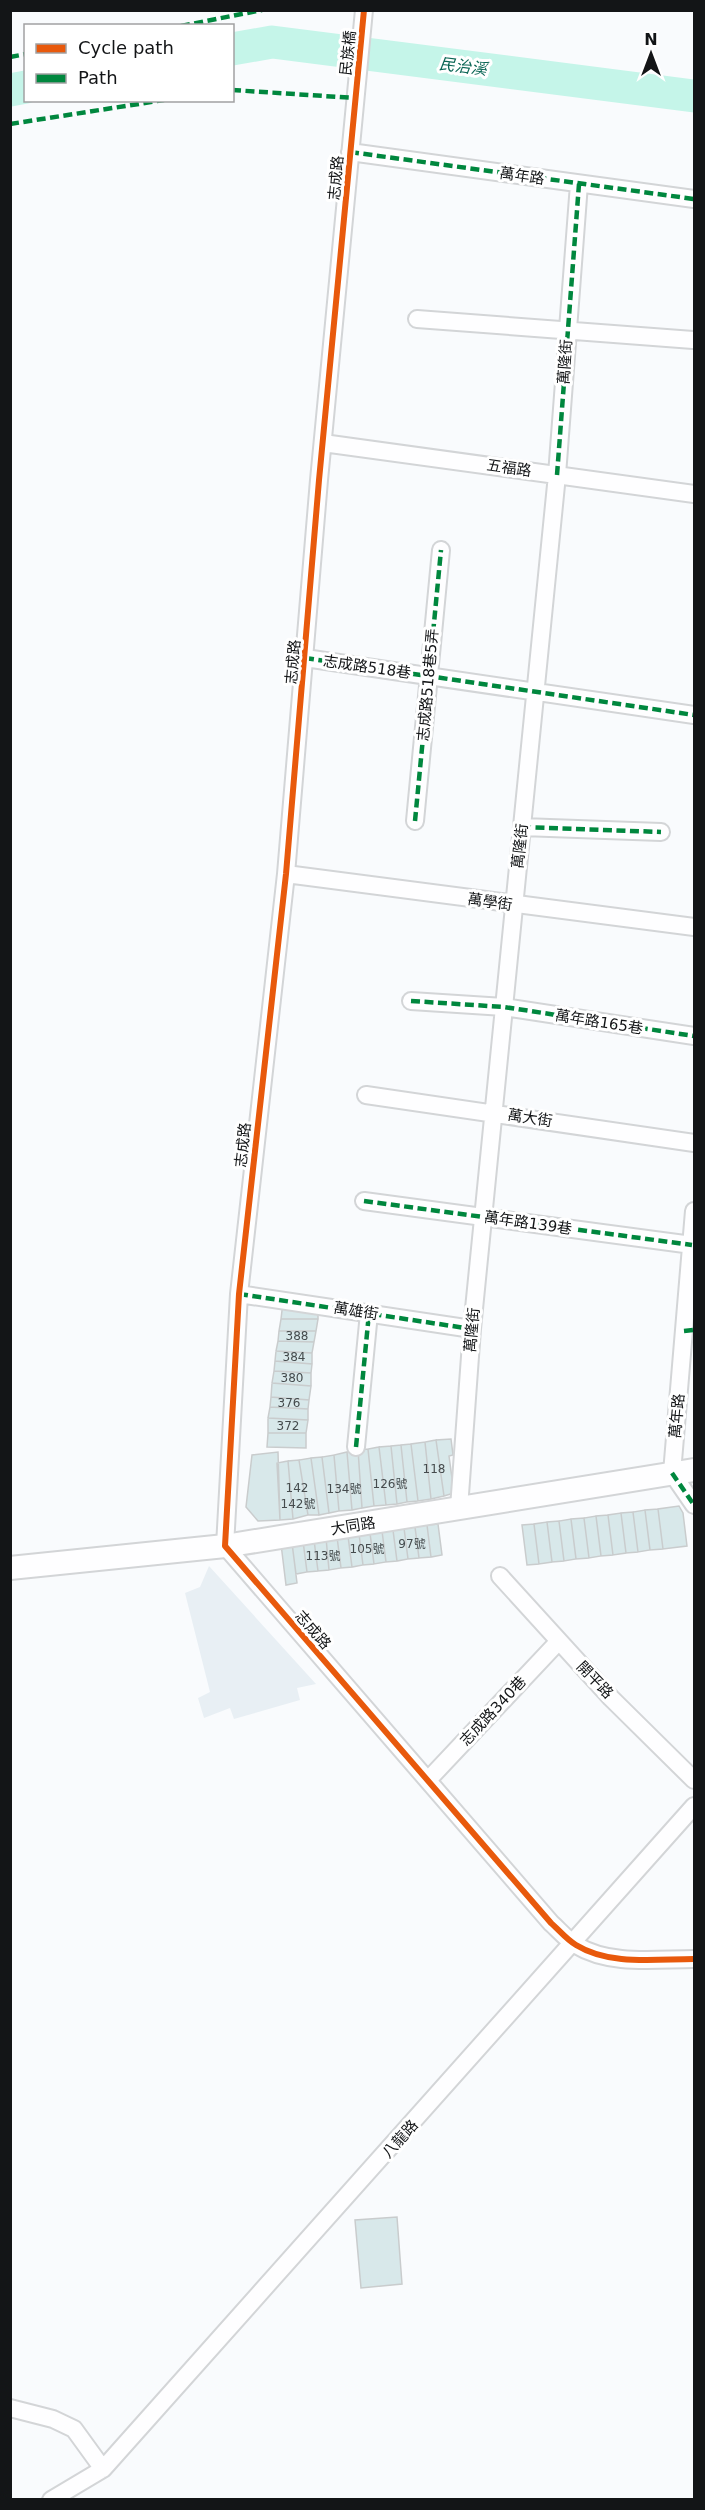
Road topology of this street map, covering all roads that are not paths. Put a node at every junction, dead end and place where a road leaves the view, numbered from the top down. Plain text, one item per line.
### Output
1 (364, 10) edge
2 (355, 98) joint
3 (350, 152) junction
4 (579, 184) junction
5 (694, 200) edge
6 (417, 319) dead end
7 (568, 328) junction
8 (693, 340) dead end
9 (323, 443) junction
10 (557, 475) junction
11 (694, 494) edge
12 (441, 550) dead end
13 (305, 658) junction
14 (429, 676) junction
15 (536, 692) junction
16 (694, 714) edge
17 (415, 821) dead end
18 (522, 827) junction
19 (661, 832) dead end
20 (286, 874) junction
21 (514, 905) junction
22 (694, 927) edge
23 (411, 1000) dead end
24 (504, 1007) junction
25 (694, 1036) edge
26 (366, 1095) dead end
27 (494, 1112) junction
28 (694, 1143) edge
29 (364, 1201) dead end
30 (694, 1211) edge
31 (483, 1217) junction
32 (692, 1245) junction
33 (239, 1294) junction
34 (369, 1314) junction
35 (472, 1329) junction
36 (689, 1330) edge
37 (356, 1447) dead end
38 (694, 1470) edge
39 (672, 1473) junction
40 (694, 1505) edge
41 (459, 1508) junction
42 (225, 1546) junction
43 (10, 1568) edge
44 (500, 1576) dead end
45 (558, 1642) junction
46 (428, 1780) junction
47 (694, 1780) edge
48 (694, 1806) edge
49 (574, 1944) junction
50 (694, 1959) edge
51 (10, 2408) edge
52 (104, 2469) junction
53 (51, 2499) edge

1 - 2 street, 民族橋
2 - 3 street, 志成路
3 - 4 street, 萬年路
3 - 9 street, 志成路
4 - 5 street, 萬年路
4 - 7 street, 萬隆街
6 - 7 street
7 - 8 street
7 - 10 street, 萬隆街
9 - 10 street, 五福路
9 - 13 street, 志成路
10 - 11 street, 五福路
10 - 15 street, 萬隆街
12 - 14 street, 志成路518巷5弄
13 - 14 street, 志成路518巷
13 - 20 street, 志成路
14 - 15 street, 志成路518巷
14 - 17 street, 志成路518巷5弄
15 - 16 street, 志成路518巷
15 - 18 street, 萬隆街
18 - 19 street
18 - 21 street, 萬隆街
20 - 21 street, 萬學街
20 - 33 street, 志成路
21 - 22 street, 萬學街
21 - 24 street, 萬隆街
23 - 24 street, 萬年路165巷
24 - 25 street, 萬年路165巷
24 - 27 street, 萬隆街
26 - 27 street, 萬大街
27 - 28 street, 萬大街
27 - 31 street, 萬隆街
29 - 31 street, 萬年路139巷
30 - 32 street, 萬年路
31 - 32 street, 萬年路139巷
31 - 35 street, 萬隆街
32 - 36 street, 萬年路
33 - 34 street, 萬雄街
33 - 42 street, 志成路
34 - 35 street, 萬雄街
34 - 37 street
35 - 41 street, 萬隆街
36 - 39 street, 萬年路
38 - 39 main road, 大同路
39 - 40 street
39 - 41 main road, 大同路
41 - 42 main road, 大同路
42 - 43 main road, 大同路
42 - 46 street, 志成路
44 - 45 street, 開平路
45 - 46 street, 志成路340巷
45 - 47 street, 開平路
46 - 49 street, 志成路
48 - 49 street, 八龍路
49 - 50 street, 志成路
49 - 52 street, 八龍路
51 - 52 street
52 - 53 street, 八龍路

